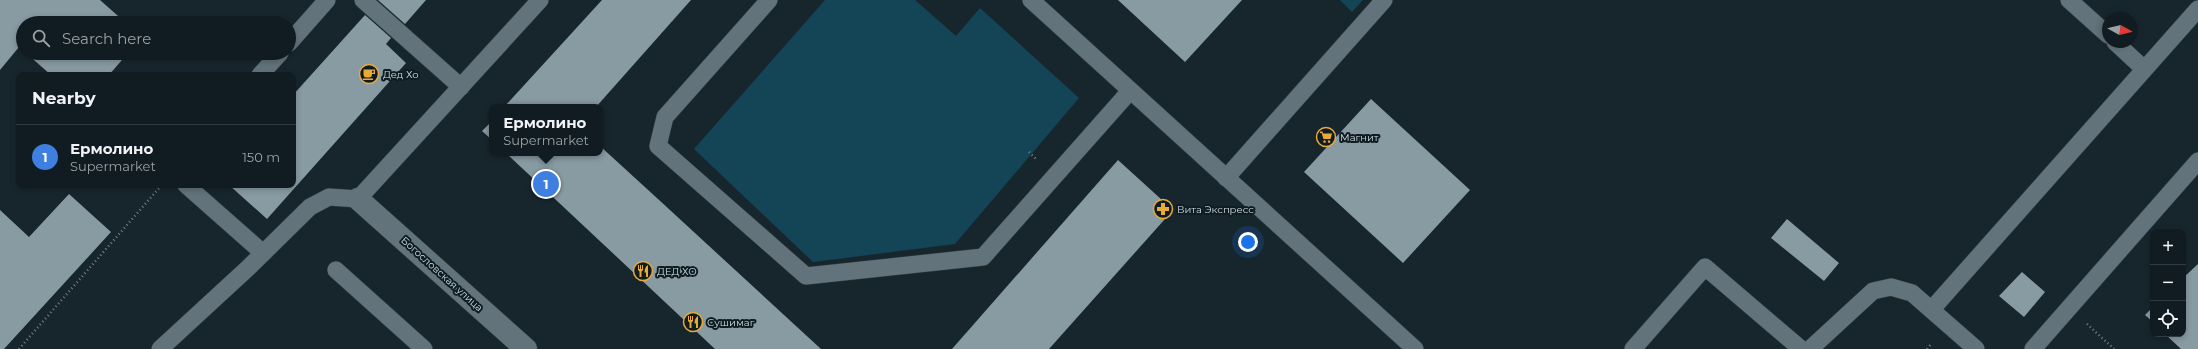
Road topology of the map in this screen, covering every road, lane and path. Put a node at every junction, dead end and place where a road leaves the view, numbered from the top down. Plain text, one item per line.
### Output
1 (327, 0) edge
2 (363, 0) edge
3 (540, 0) edge
4 (769, 0) edge
5 (1031, 0) edge
6 (1384, 0) edge
7 (2069, 0) edge
8 (2198, 8) edge
9 (2102, 30) edge
10 (296, 34) edge
11 (2121, 48) edge
12 (274, 60) edge
13 (2144, 69) junction
14 (263, 72) edge
15 (461, 87) junction
16 (1130, 91) junction
17 (2198, 161) edge
18 (1226, 178) junction
19 (159, 188) edge
20 (189, 188) edge
21 (358, 199) junction
22 (263, 253) junction
23 (336, 270) dead end
24 (2069, 308) junction
25 (1932, 310) junction
26 (19, 349) edge
27 (160, 349) edge
28 (424, 349) edge
29 (526, 349) edge
30 (1415, 349) edge
31 (1633, 349) edge
32 (1802, 349) edge
33 (1810, 349) edge
34 (1976, 349) edge
35 (2033, 349) edge
36 (2114, 349) edge

1 - 10 lane
2 - 15 lane
3 - 15 lane
4 - 16 lane
5 - 16 lane
6 - 18 lane
7 - 9 lane
8 - 13 lane
11 - 13 lane
12 - 14 lane
13 - 25 lane
15 - 21 lane
16 - 18 lane
17 - 24 lane
18 - 30 lane
19 - 26 path
20 - 22 lane
21 - 22 lane
21 - 29 street, Богословская улица
22 - 27 lane
23 - 28 lane
24 - 35 lane
24 - 36 path
25 - 33 lane
25 - 34 lane
31 - 32 lane

